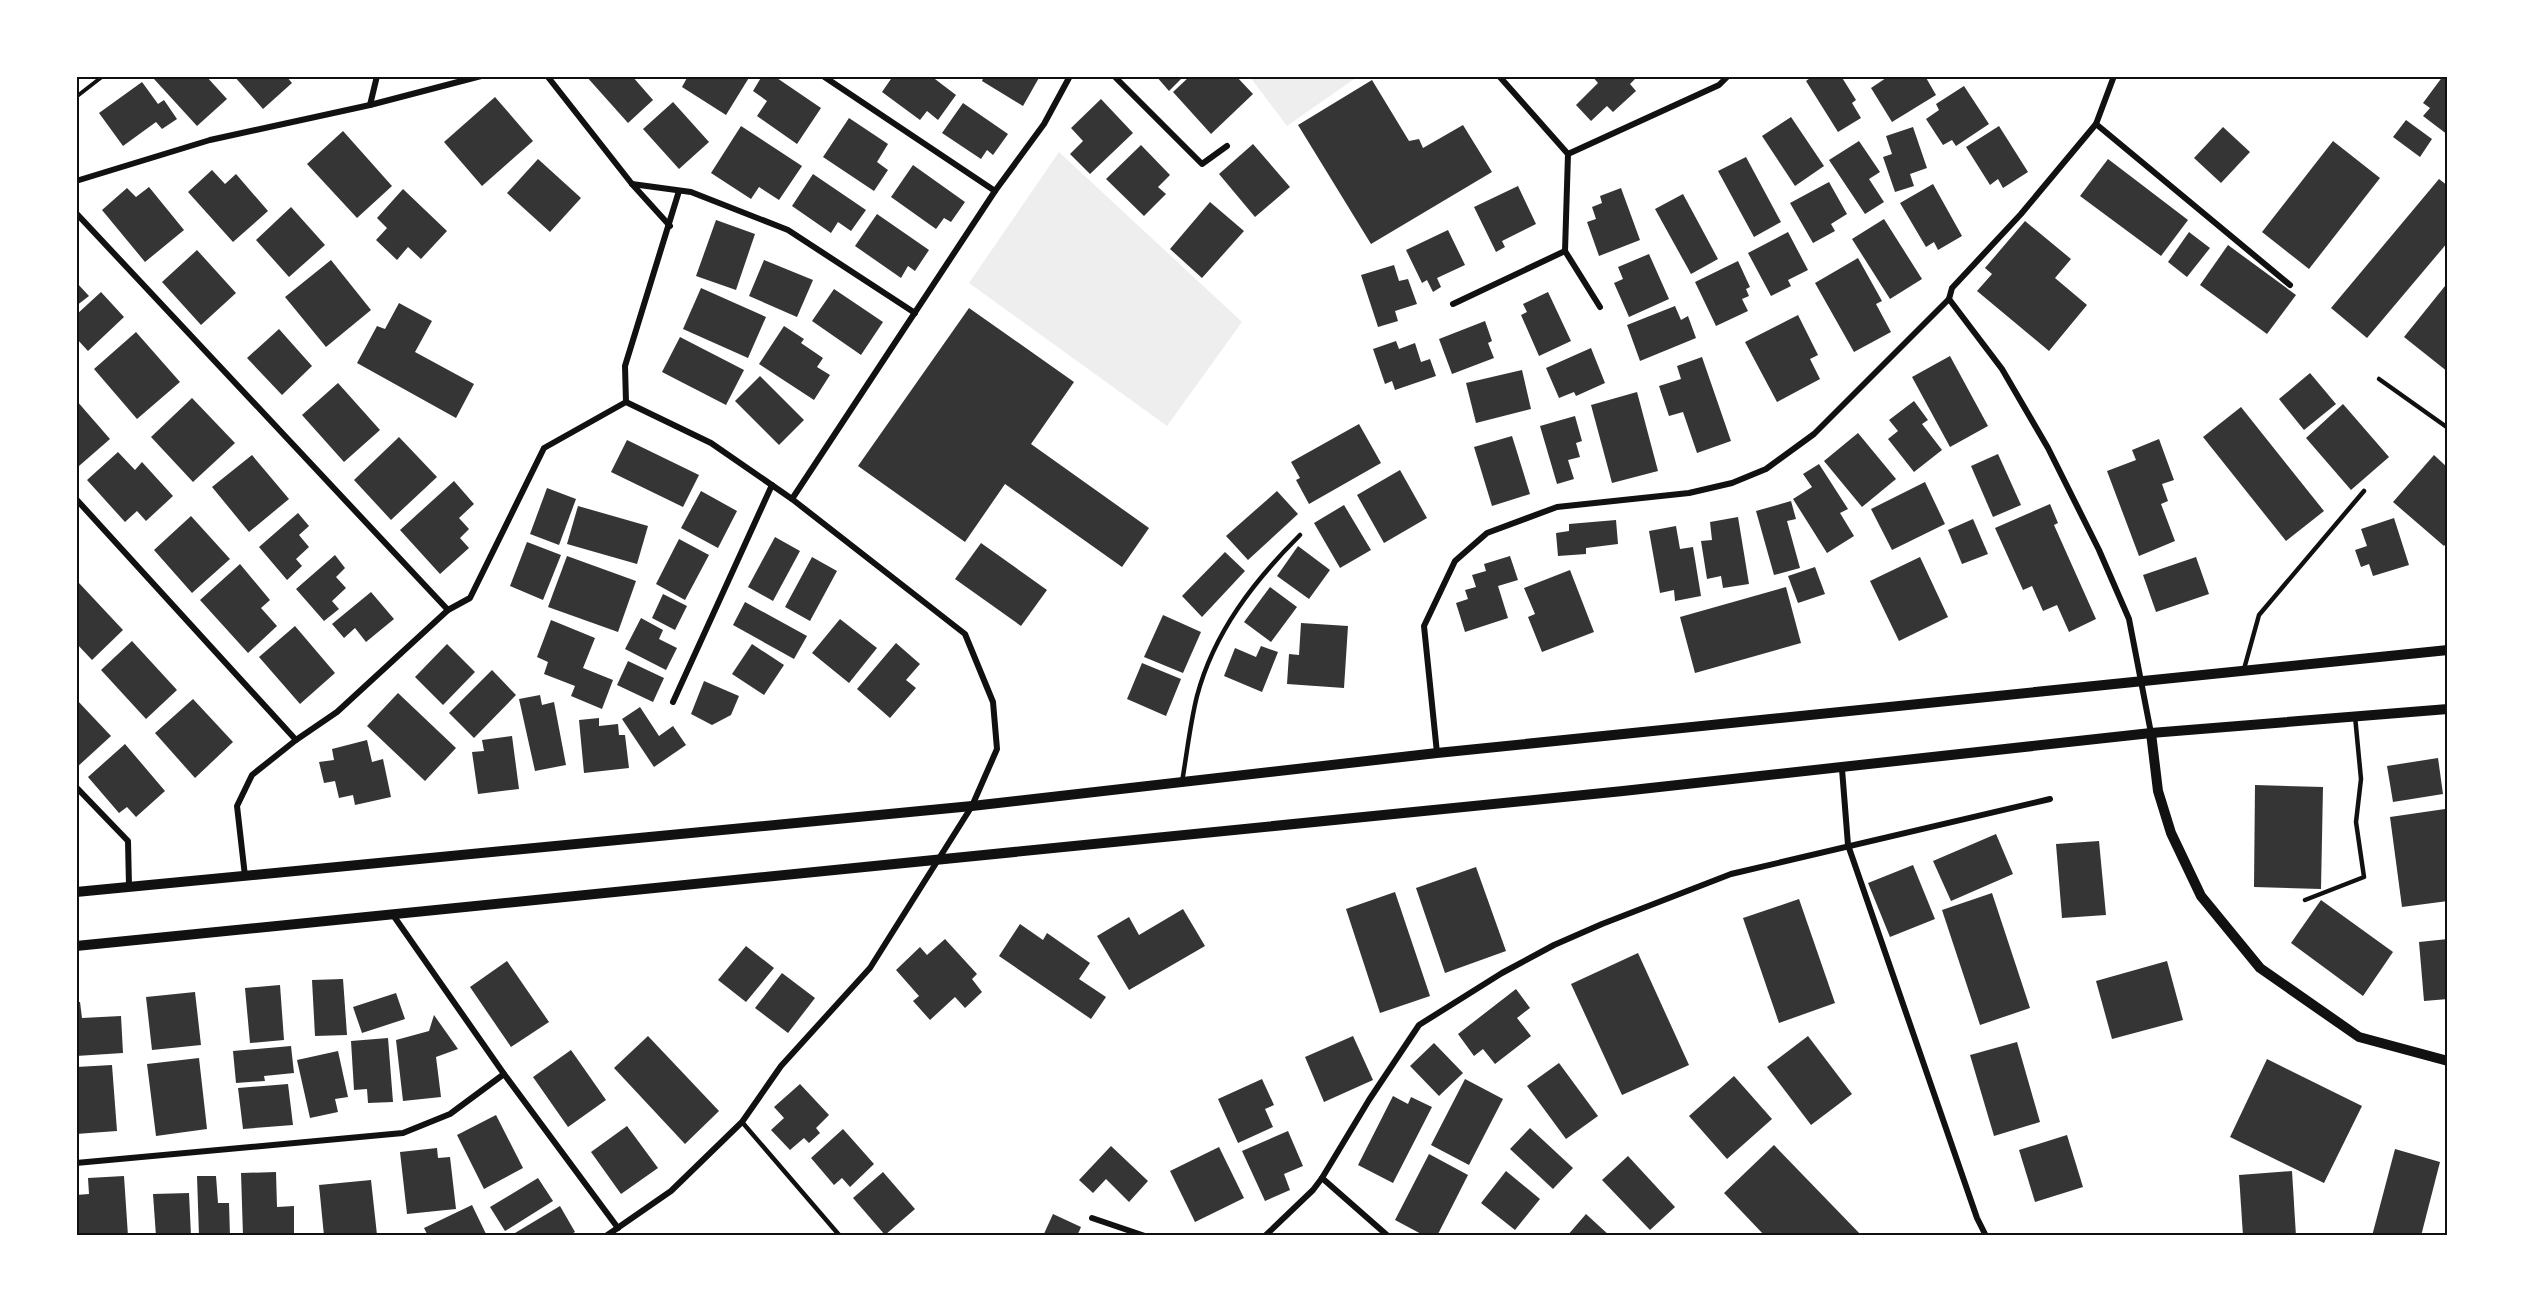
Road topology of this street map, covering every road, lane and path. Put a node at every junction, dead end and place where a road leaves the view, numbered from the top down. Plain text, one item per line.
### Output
1 (103, 76) edge
2 (377, 76) edge
3 (481, 76) edge
4 (542, 76) edge
5 (823, 76) edge
6 (1070, 76) edge
7 (1114, 76) edge
8 (1499, 76) edge
9 (1728, 76) edge
10 (2114, 76) edge
11 (549, 77) edge
12 (76, 97) edge
13 (370, 105) junction
14 (2096, 124) junction
15 (1227, 146) dead end
16 (1568, 154) junction
17 (76, 181) edge
18 (632, 184) junction
19 (679, 191) junction
20 (995, 191) junction
21 (76, 213) edge
22 (670, 226) junction
23 (1565, 251) junction
24 (2290, 285) dead end
25 (1949, 299) junction
26 (1453, 304) dead end
27 (1600, 307) dead end
28 (915, 313) junction
29 (2379, 379) dead end
30 (626, 402) junction
31 (2448, 428) edge
32 (772, 485) junction
33 (2364, 491) dead end
34 (76, 499) edge
35 (792, 499) junction
36 (1300, 535) dead end
37 (448, 610) junction
38 (2448, 650) edge
39 (2244, 671) junction
40 (2139, 681) junction
41 (673, 702) dead end
42 (2448, 709) edge
43 (2355, 716) junction
44 (2151, 733) junction
45 (296, 740) junction
46 (1437, 753) junction
47 (1842, 769) junction
48 (1182, 782) junction
49 (76, 787) edge
50 (2050, 799) dead end
51 (972, 806) junction
52 (1848, 845) junction
53 (939, 860) junction
54 (245, 876) junction
55 (129, 886) junction
56 (76, 892) edge
57 (2305, 900) dead end
58 (393, 915) junction
59 (76, 946) edge
60 (2448, 1061) edge
61 (504, 1074) junction
62 (742, 1122) junction
63 (76, 1163) edge
64 (1322, 1178) junction
65 (1092, 1218) dead end
66 (618, 1228) junction
67 (1129, 1232) edge
68 (606, 1236) edge
69 (840, 1236) edge
70 (1145, 1236) edge
71 (1265, 1236) edge
72 (1388, 1236) edge
73 (1986, 1236) edge

1 - 12 path
2 - 13 street
3 - 13 street
4 - 11 street
5 - 20 street
6 - 20 street
7 - 15 street
8 - 16 street
9 - 16 street
10 - 14 street
11 - 18 street
13 - 17 street
14 - 24 street
14 - 25 street
16 - 23 street
18 - 19 street
18 - 22 street
19 - 22 street
19 - 28 street
20 - 28 street
21 - 37 street
22 - 30 street
23 - 26 street
23 - 27 street
25 - 40 street
25 - 46 street
28 - 35 street
29 - 31 lane
30 - 32 street
30 - 37 street
32 - 35 street
32 - 41 street
33 - 39 lane
34 - 45 street
35 - 51 street
36 - 48 lane
37 - 45 street
38 - 39 street
39 - 40 street
40 - 44 street
40 - 46 street
42 - 43 street
43 - 44 street
43 - 57 lane
44 - 47 street
44 - 60 street
45 - 54 street
46 - 48 street
47 - 52 street
47 - 53 street
48 - 51 street
49 - 55 street
50 - 52 street
51 - 53 street
51 - 54 street
52 - 64 street
52 - 73 street
53 - 58 street
53 - 62 street
54 - 55 street
55 - 56 street
58 - 59 street
58 - 61 street
61 - 63 street
61 - 66 street
62 - 66 street
62 - 69 lane
64 - 71 street
64 - 72 street
65 - 67 street
66 - 68 street
67 - 70 street

